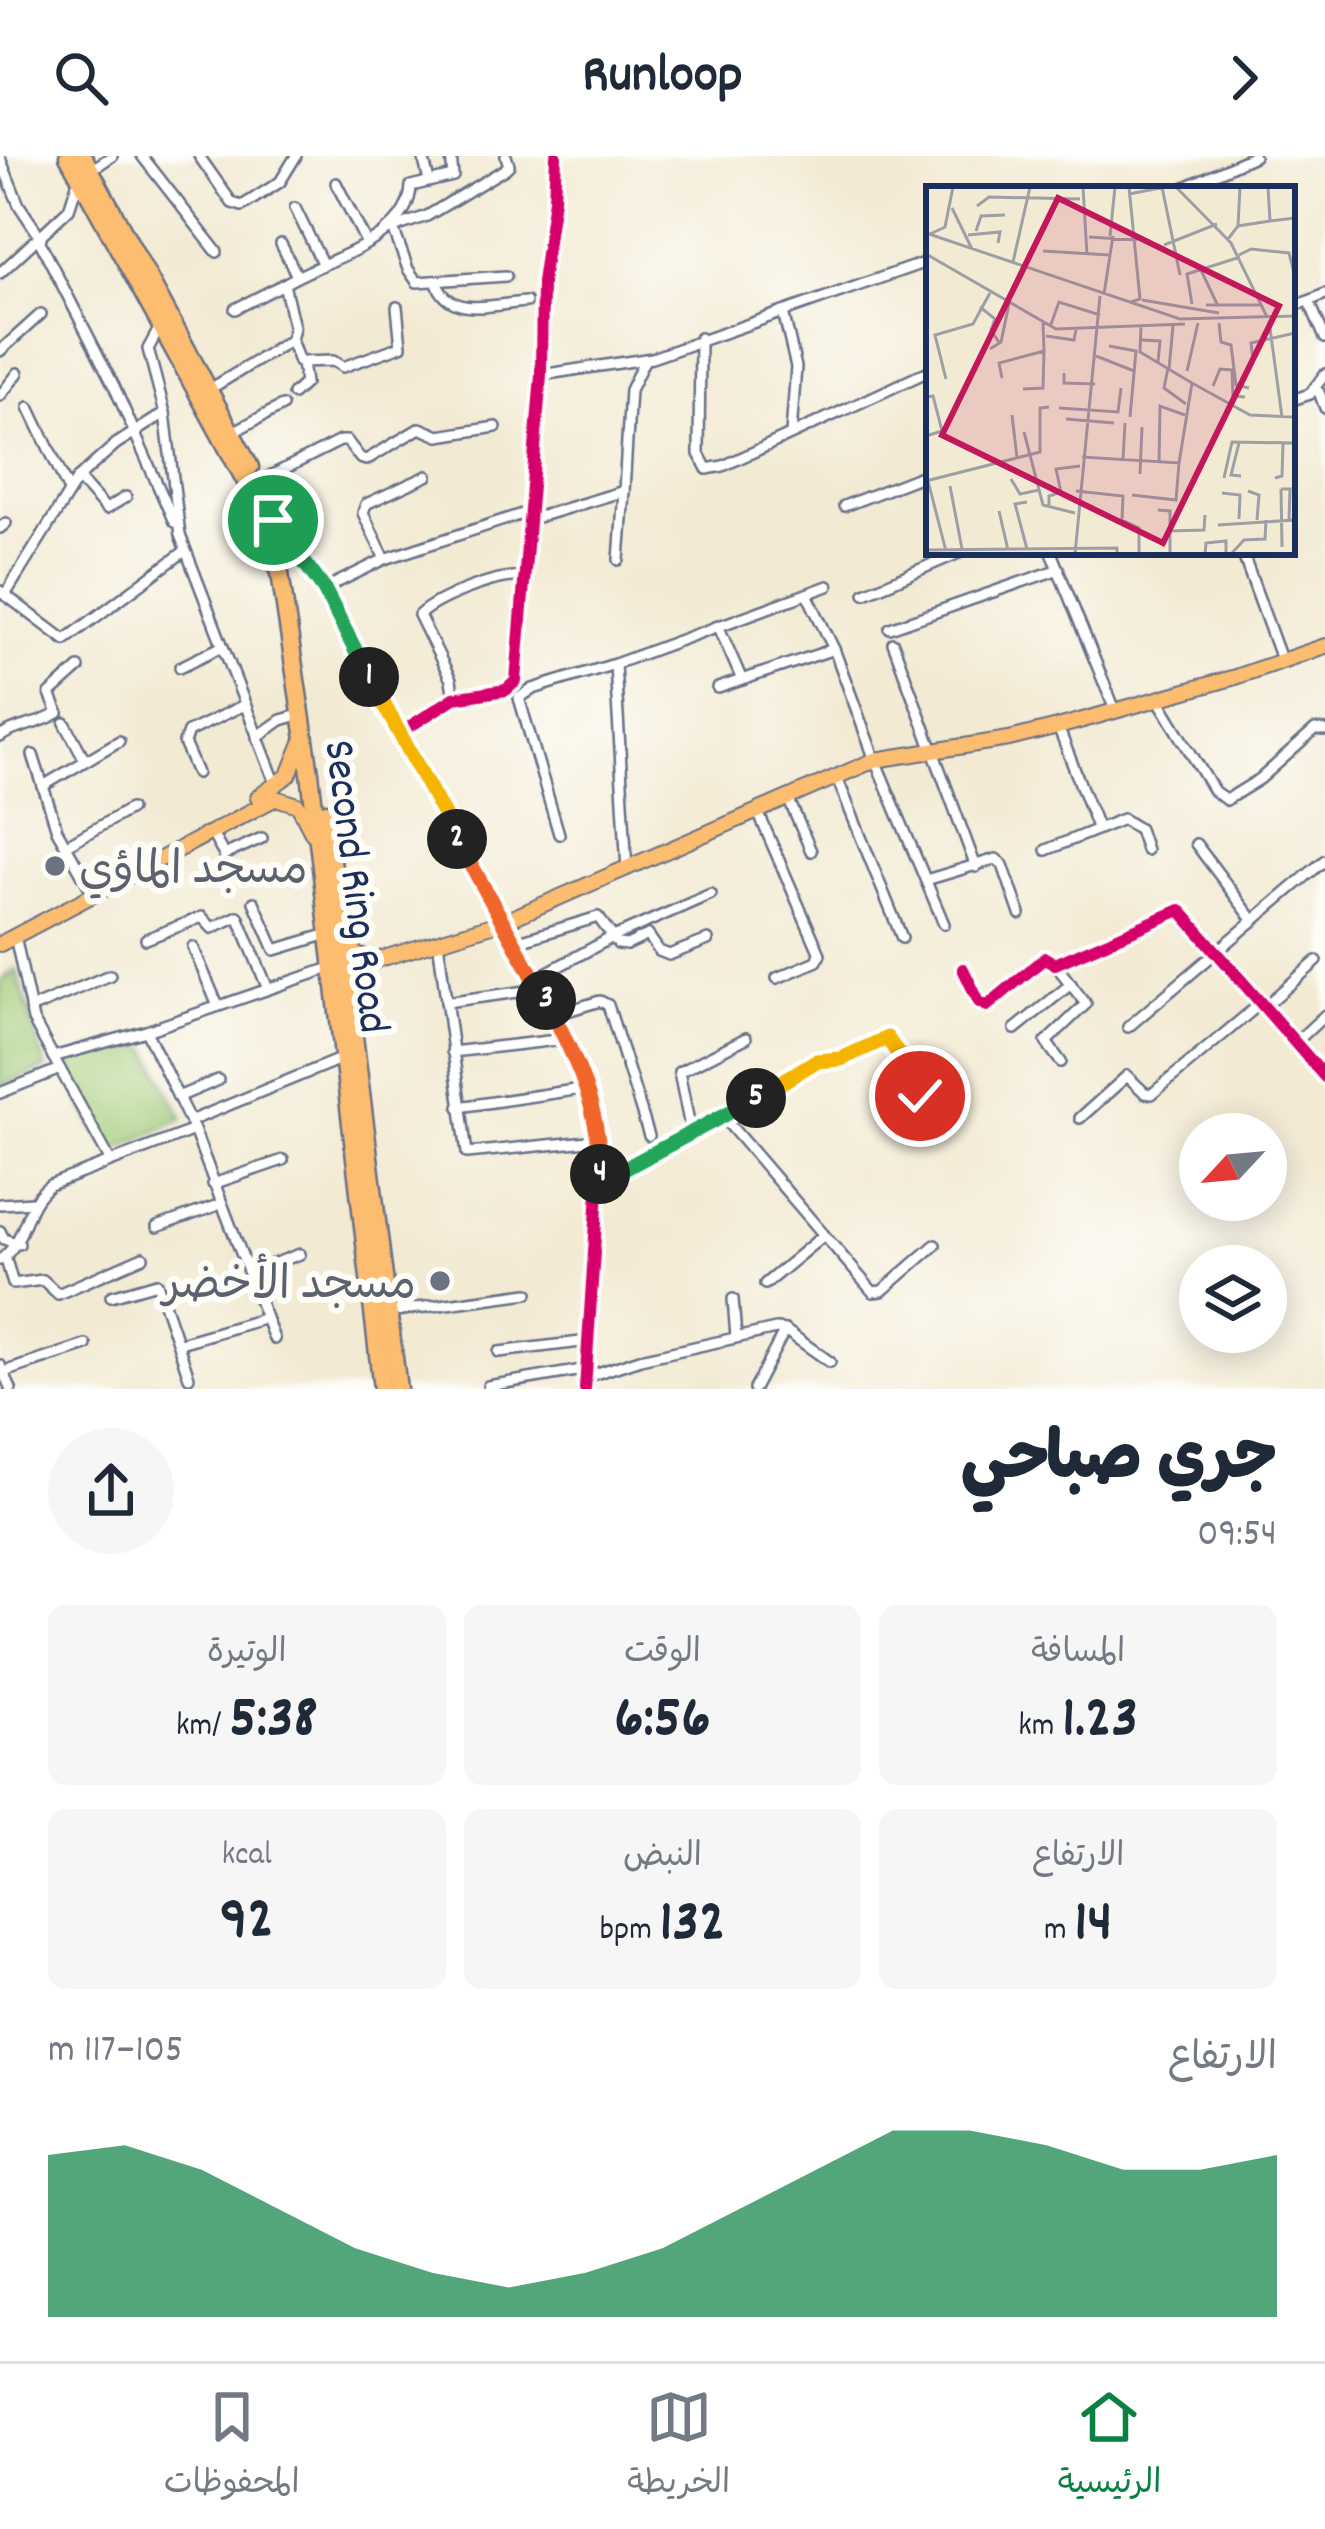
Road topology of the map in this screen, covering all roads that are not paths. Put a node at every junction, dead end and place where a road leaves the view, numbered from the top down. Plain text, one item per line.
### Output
1 (112, 156) edge
2 (142, 156) edge
3 (199, 156) edge
4 (296, 156) edge
5 (423, 156) edge
6 (451, 156) edge
7 (506, 156) edge
8 (556, 156) edge
9 (1254, 156) edge
10 (0, 158) edge
11 (77, 163) edge
12 (429, 181) junction
13 (336, 183) dead end
14 (1203, 185) edge
15 (295, 208) dead end
16 (68, 209) junction
17 (99, 212) junction
18 (393, 228) junction
19 (40, 239) junction
20 (366, 242) junction
21 (281, 244) dead end
22 (217, 253) dead end
23 (322, 263) junction
24 (926, 263) edge
25 (0, 273) edge
26 (297, 276) junction
27 (506, 276) dead end
28 (436, 281) junction
29 (284, 284) junction
30 (1325, 294) edge
31 (1310, 301) junction
32 (526, 302) dead end
33 (1295, 305) edge
34 (397, 307) dead end
35 (235, 309) dead end
36 (784, 312) junction
37 (41, 314) dead end
38 (160, 328) junction
39 (700, 338) junction
40 (1325, 338) edge
41 (291, 340) junction
42 (0, 351) edge
43 (645, 359) junction
44 (302, 363) junction
45 (926, 372) edge
46 (18, 374) dead end
47 (1325, 374) edge
48 (541, 375) junction
49 (210, 389) junction
50 (1318, 392) edge
51 (293, 394) dead end
52 (0, 396) edge
53 (282, 406) dead end
54 (29, 407) dead end
55 (1325, 408) edge
56 (165, 413) junction
57 (496, 427) dead end
58 (134, 431) junction
59 (232, 432) junction
60 (791, 434) junction
61 (926, 474) edge
62 (428, 476) dead end
63 (78, 478) junction
64 (258, 482) junction
65 (69, 491) junction
66 (624, 491) junction
67 (126, 497) dead end
68 (844, 506) dead end
69 (528, 516) junction
70 (273, 520) junction
71 (180, 536) junction
72 (185, 551) junction
73 (954, 555) edge
74 (1052, 555) edge
75 (1243, 555) edge
76 (385, 560) junction
77 (619, 560) dead end
78 (1058, 569) junction
79 (522, 577) junction
80 (828, 586) dead end
81 (324, 589) junction
82 (3, 593) edge
83 (865, 593) dead end
84 (807, 594) junction
85 (718, 625) junction
86 (890, 628) dead end
87 (893, 643) dead end
88 (1325, 646) edge
89 (221, 647) junction
90 (835, 649) junction
91 (1282, 662) junction
92 (615, 664) junction
93 (80, 668) dead end
94 (180, 668) dead end
95 (742, 680) junction
96 (718, 688) dead end
97 (454, 698) junction
98 (1158, 699) junction
99 (244, 705) junction
100 (1115, 710) junction
101 (64, 723) dead end
102 (303, 723) junction
103 (1058, 727) junction
104 (1325, 730) edge
105 (398, 734) junction
106 (0, 737) edge
107 (257, 737) junction
108 (119, 741) dead end
109 (932, 752) junction
110 (33, 755) dead end
111 (85, 760) junction
112 (875, 760) junction
113 (197, 772) dead end
114 (836, 778) junction
115 (44, 786) junction
116 (277, 787) junction
117 (788, 798) junction
118 (130, 808) dead end
119 (758, 812) junction
120 (1097, 827) junction
121 (211, 832) junction
122 (559, 834) dead end
123 (262, 838) dead end
124 (1196, 844) dead end
125 (67, 845) junction
126 (1046, 850) dead end
127 (1146, 850) dead end
128 (811, 851) dead end
129 (320, 856) junction
130 (1325, 860) edge
131 (976, 867) junction
132 (627, 870) junction
133 (926, 880) junction
134 (90, 888) junction
135 (711, 894) dead end
136 (337, 895) junction
137 (254, 902) dead end
138 (1020, 914) dead end
139 (39, 919) junction
140 (506, 921) junction
141 (1254, 921) junction
142 (944, 924) dead end
143 (328, 934) junction
144 (610, 938) junction
145 (902, 938) dead end
146 (5, 939) edge
147 (146, 939) dead end
148 (708, 940) dead end
149 (438, 941) junction
150 (515, 942) junction
151 (193, 947) dead end
152 (1218, 953) junction
153 (376, 960) junction
154 (1317, 961) dead end
155 (1054, 964) junction
156 (333, 967) junction
157 (963, 969) dead end
158 (110, 975) dead end
159 (777, 978) dead end
160 (349, 984) junction
161 (538, 984) junction
162 (1071, 984) junction
163 (268, 989) junction
164 (446, 1002) junction
165 (1262, 1005) junction
166 (218, 1006) junction
167 (29, 1010) junction
168 (554, 1015) junction
169 (1325, 1016) edge
170 (1128, 1027) dead end
171 (1015, 1029) dead end
172 (146, 1031) junction
173 (746, 1038) dead end
174 (566, 1040) junction
175 (1295, 1043) junction
176 (452, 1052) junction
177 (53, 1057) junction
178 (346, 1057) junction
179 (1061, 1062) dead end
180 (60, 1070) junction
181 (1325, 1077) edge
182 (218, 1080) dead end
183 (588, 1088) junction
184 (0, 1093) edge
185 (178, 1097) junction
186 (459, 1107) junction
187 (722, 1116) junction
188 (1080, 1118) dead end
189 (936, 1125) dead end
190 (192, 1126) junction
191 (691, 1132) junction
192 (649, 1136) dead end
193 (598, 1140) junction
194 (110, 1160) junction
195 (283, 1160) dead end
196 (600, 1182) junction
197 (213, 1184) junction
198 (33, 1202) junction
199 (0, 1204) edge
200 (221, 1204) junction
201 (370, 1226) junction
202 (157, 1227) dead end
203 (0, 1231) edge
204 (824, 1235) junction
205 (19, 1244) junction
206 (935, 1245) dead end
207 (300, 1254) dead end
208 (3, 1258) edge
209 (143, 1258) dead end
210 (374, 1262) junction
211 (249, 1273) junction
212 (765, 1284) dead end
213 (528, 1293) dead end
214 (111, 1297) dead end
215 (733, 1299) dead end
216 (388, 1312) junction
217 (266, 1318) junction
218 (785, 1330) junction
219 (736, 1336) junction
220 (274, 1339) dead end
221 (589, 1340) junction
222 (180, 1343) junction
223 (86, 1346) dead end
224 (499, 1352) dead end
225 (830, 1362) dead end
226 (189, 1377) dead end
227 (587, 1378) edge
228 (4, 1379) edge
229 (534, 1383) edge
230 (488, 1386) dead end
231 (382, 1389) edge
232 (398, 1389) edge
233 (754, 1389) edge

1 - 11 street
2 - 22 street
3 - 4 street
5 - 12 street
6 - 12 street
7 - 18 street
8 - 48 street
9 - 14 street
10 - 19 street
11 - 16 street
11 - 17 highway, Second Ring Road
11 - 49 highway, Second Ring Road
12 - 18 street
13 - 20 street
15 - 23 street
16 - 17 street
16 - 19 street
17 - 38 highway, Second Ring Road
18 - 20 street
18 - 28 street
19 - 25 street
19 - 58 street
20 - 23 street
21 - 26 street
23 - 26 street
24 - 36 street
26 - 29 street
27 - 28 street
28 - 32 street
29 - 35 street
29 - 41 street
30 - 31 street
31 - 33 street
31 - 40 street
34 - 44 street
36 - 39 street
36 - 60 street
37 - 42 street
38 - 56 street
38 - 102 highway, Second Ring Road
39 - 43 street
39 - 60 street
41 - 44 street
41 - 49 street
43 - 48 street
43 - 66 street
44 - 51 street
45 - 60 street
46 - 52 street
47 - 50 street
48 - 69 street
49 - 59 highway, Second Ring Road
50 - 55 street
53 - 59 street
54 - 65 street
56 - 58 street
56 - 71 street
57 - 64 street
58 - 63 street
58 - 71 street
59 - 64 highway, Second Ring Road
61 - 68 street
62 - 76 street
63 - 65 street
63 - 67 street
64 - 70 highway, Second Ring Road
65 - 82 street
66 - 69 street
66 - 77 street
69 - 76 street
69 - 79 street
70 - 81 street
70 - 136 highway, Second Ring Road
71 - 72 street
72 - 82 street
72 - 89 street
73 - 83 street
74 - 78 street
75 - 91 street
76 - 81 street
78 - 86 street
78 - 100 street
79 - 97 street
79 - 97 street
80 - 84 street
81 - 105 street
84 - 85 street
84 - 90 street
85 - 92 street
85 - 95 street
87 - 109 street
88 - 91 main road
89 - 94 street
89 - 99 street
90 - 95 street
90 - 112 street
91 - 98 main road
92 - 122 street
92 - 132 street
93 - 106 street
95 - 96 street
97 - 105 street
98 - 100 main road
98 - 104 street
99 - 107 street
99 - 113 street
100 - 103 main road
101 - 111 street
102 - 107 street
102 - 116 main road
102 - 129 highway, Second Ring Road
103 - 109 main road
103 - 120 street
105 - 140 street
107 - 116 street
108 - 111 street
109 - 112 main road
109 - 131 street
110 - 115 street
111 - 115 street
112 - 114 main road
112 - 133 street
114 - 117 main road
114 - 145 street
115 - 125 street
116 - 134 main road
117 - 119 main road
117 - 128 street
118 - 125 street
119 - 132 main road
119 - 159 street
120 - 126 street
120 - 127 street
121 - 123 street
121 - 129 main road
121 - 139 main road
124 - 141 street
125 - 134 street
129 - 143 highway, Second Ring Road
130 - 141 street
131 - 133 street
131 - 138 street
132 - 140 main road
133 - 142 street
134 - 139 main road
135 - 144 street
136 - 153 main road
136 - 160 highway, Second Ring Road
137 - 143 street
139 - 146 main road
140 - 149 main road
140 - 150 street
141 - 152 street
143 - 156 highway, Second Ring Road
144 - 148 street
144 - 150 street
144 - 161 street
146 - 167 street
147 - 163 street
149 - 153 main road
149 - 164 street
150 - 161 street
151 - 166 street
152 - 155 street
152 - 165 street
152 - 170 street
153 - 160 main road
154 - 165 street
155 - 157 street
155 - 162 street
156 - 163 street
156 - 178 highway, Second Ring Road
158 - 167 street
160 - 201 highway, Second Ring Road
161 - 164 street
161 - 168 street
162 - 171 street
162 - 179 street
163 - 166 street
164 - 176 street
165 - 175 street
165 - 188 street
166 - 172 street
167 - 177 street
168 - 174 street
168 - 192 street
169 - 175 street
172 - 177 street
172 - 185 street
173 - 191 street
174 - 176 street
174 - 183 street
175 - 181 street
176 - 186 street
177 - 180 street
178 - 190 street
178 - 201 highway, Second Ring Road
180 - 184 street
180 - 194 street
182 - 185 street
183 - 186 street
183 - 193 street
185 - 190 street
186 - 193 street
187 - 189 street
187 - 191 street
187 - 204 street
190 - 194 street
190 - 197 street
191 - 196 street
193 - 196 street
194 - 198 street
195 - 197 street
196 - 221 street
197 - 200 street
198 - 199 street
198 - 205 street
200 - 202 street
200 - 211 street
201 - 210 highway, Second Ring Road
203 - 205 street
204 - 206 street
204 - 212 street
205 - 208 street
207 - 211 street
208 - 209 street
210 - 216 highway, Second Ring Road
210 - 231 highway, Second Ring Road
211 - 217 street
213 - 216 street
214 - 222 street
215 - 219 street
216 - 232 highway, Second Ring Road
217 - 220 street
217 - 222 street
218 - 219 street
218 - 225 street
218 - 233 street
219 - 227 street
221 - 224 street
221 - 227 street
222 - 226 street
223 - 228 street
227 - 229 street
229 - 230 street

